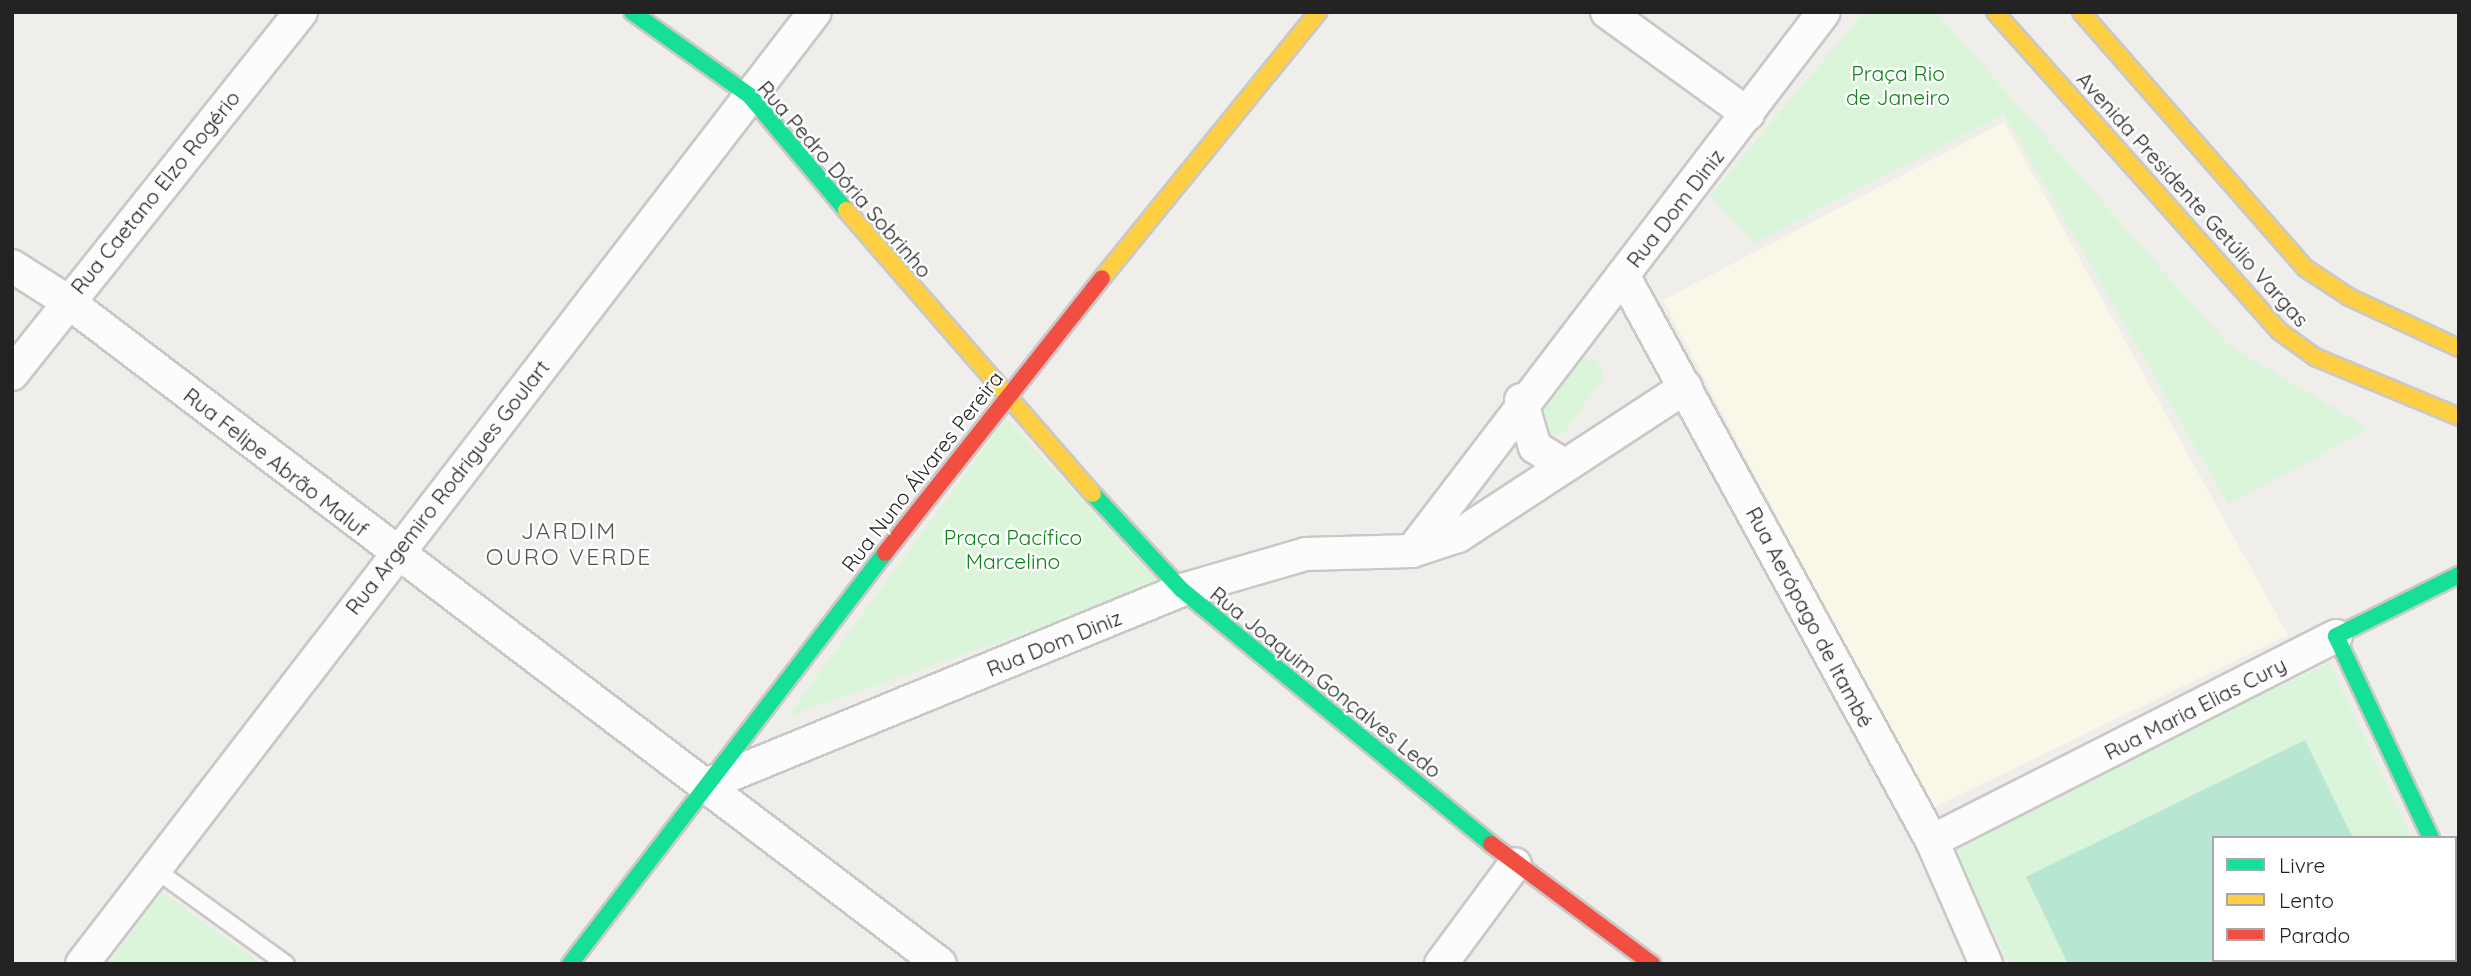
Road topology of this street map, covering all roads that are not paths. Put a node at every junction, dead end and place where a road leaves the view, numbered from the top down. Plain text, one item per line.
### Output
1 (301, 12) edge
2 (632, 12) edge
3 (815, 12) edge
4 (1318, 12) edge
5 (1607, 12) edge
6 (1824, 12) edge
7 (1995, 12) edge
8 (2081, 12) edge
9 (751, 96) junction
10 (1748, 114) junction
11 (12, 266) edge
12 (1623, 275) junction
13 (67, 301) junction
14 (2459, 348) edge
15 (12, 374) edge
16 (1686, 387) junction
17 (1004, 398) junction
18 (1521, 400) junction
19 (2459, 417) edge
20 (1562, 464) junction
21 (1412, 551) junction
22 (395, 553) junction
23 (2459, 575) edge
24 (1182, 590) junction
25 (2336, 636) junction
26 (708, 784) junction
27 (2430, 836) edge
28 (1932, 841) junction
29 (1515, 864) junction
30 (156, 870) junction
31 (82, 964) edge
32 (286, 964) edge
33 (570, 964) edge
34 (940, 964) edge
35 (1441, 964) edge
36 (1652, 964) edge
37 (1986, 964) edge

1 - 13 street, Rua Caetano Elzo Rogério
2 - 9 street, Rua Pedro Dória Sobrinho
3 - 9 street, Rua Argemiro Rodrigues Goulart
4 - 17 street, Rua Nuno Álvares Pereira
5 - 10 street
6 - 10 street, Rua Dom Diniz
7 - 19 street, Avenida Presidente Getúlio Vargas
8 - 14 street, Avenida Presidente Getúlio Vargas
9 - 17 street, Rua Pedro Dória Sobrinho
9 - 22 street, Rua Argemiro Rodrigues Goulart
10 - 12 street, Rua Dom Diniz
11 - 13 street, Rua Felipe Abrão Maluf
12 - 16 street, Rua Aerópago de Itambé
12 - 18 street, Rua Dom Diniz
13 - 15 street, Rua Caetano Elzo Rogério
13 - 22 street, Rua Felipe Abrão Maluf
16 - 20 street, Rua Dom Diniz
16 - 28 street, Rua Aerópago de Itambé
17 - 24 street, Rua Joaquim Gonçalves Ledo
17 - 26 street, Rua Nuno Álvares Pereira
18 - 20 street
18 - 21 street, Rua Dom Diniz
20 - 21 street, Rua Dom Diniz
21 - 24 street, Rua Dom Diniz
22 - 26 street, Rua Felipe Abrão Maluf
22 - 30 street, Rua Argemiro Rodrigues Goulart
23 - 25 street, Rua Maria Elias Cury
24 - 26 street, Rua Dom Diniz
24 - 29 street, Rua Joaquim Gonçalves Ledo
25 - 27 street
25 - 28 street, Rua Maria Elias Cury
26 - 33 street, Rua Nuno Álvares Pereira
26 - 34 street, Rua Felipe Abrão Maluf
28 - 37 street, Rua Aerópago de Itambé
29 - 35 street
29 - 36 street, Rua Joaquim Gonçalves Ledo
30 - 31 street, Rua Argemiro Rodrigues Goulart
30 - 32 lane

